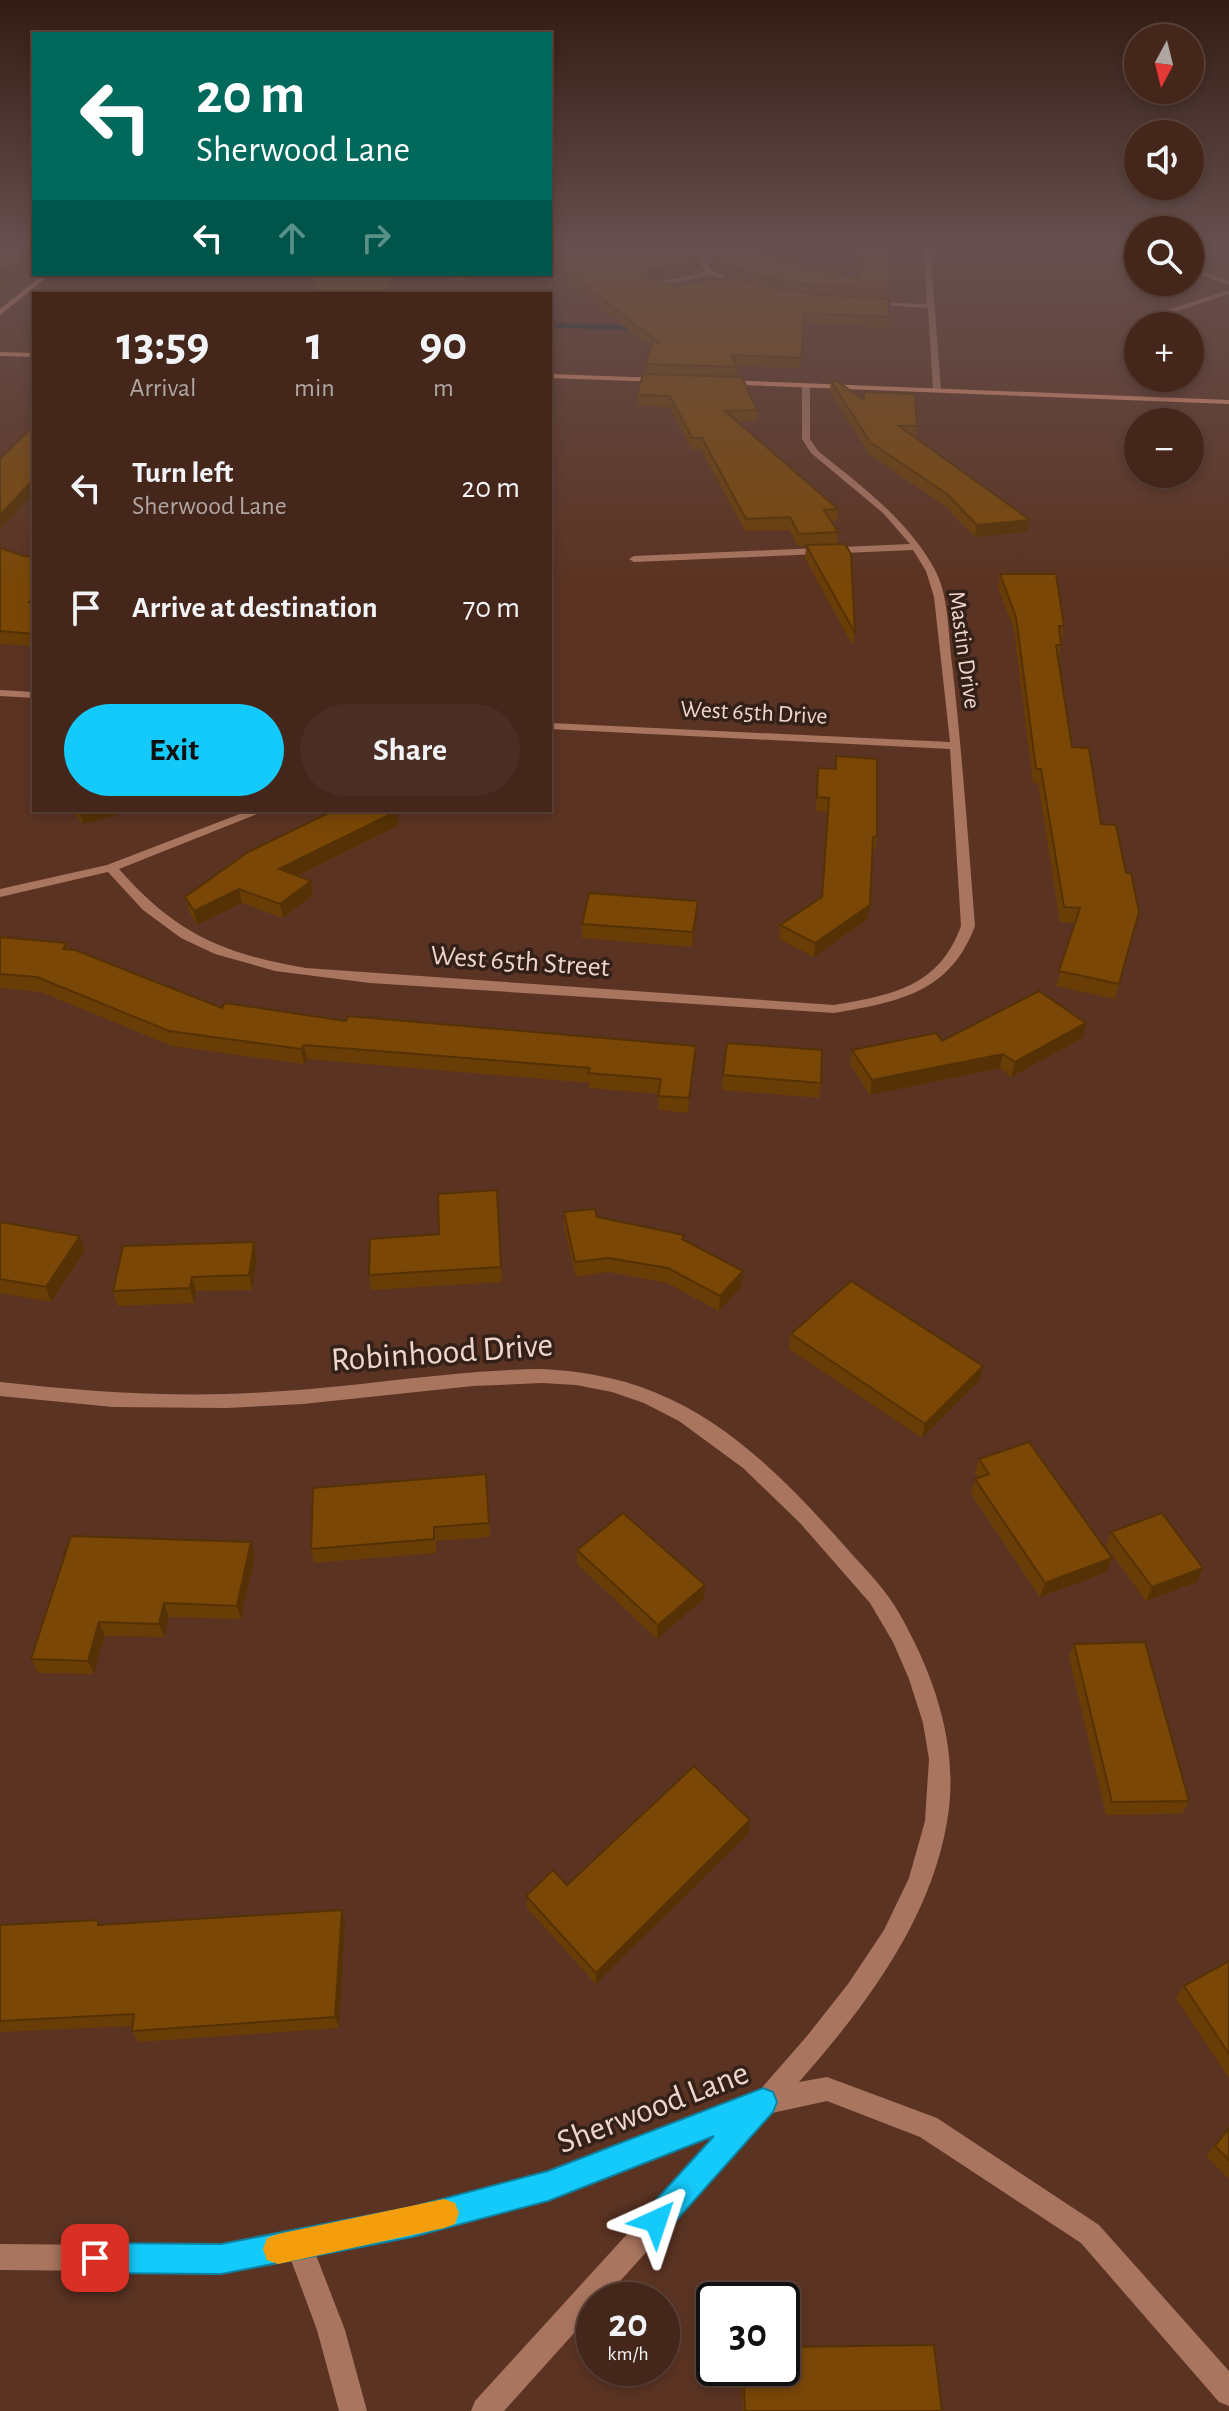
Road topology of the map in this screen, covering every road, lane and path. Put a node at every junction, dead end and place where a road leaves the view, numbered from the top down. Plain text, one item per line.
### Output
1 (935, 359) edge
2 (552, 376) edge
3 (670, 380) edge
4 (715, 382) edge
5 (806, 386) junction
6 (937, 390) junction
7 (1229, 402) edge
8 (916, 547) junction
9 (634, 559) dead end
10 (0, 693) edge
11 (32, 695) edge
12 (552, 726) edge
13 (956, 746) junction
14 (256, 812) edge
15 (111, 868) junction
16 (0, 893) edge
17 (947, 966) joint
18 (0, 1389) edge
19 (763, 2102) junction
20 (299, 2245) junction
21 (0, 2257) edge
22 (1229, 2392) edge
23 (353, 2411) edge
24 (485, 2411) edge

1 - 6 street
2 - 3 street
4 - 5 street
5 - 6 street
5 - 8 street, Mastin Drive
6 - 7 street
8 - 9 street
8 - 13 street, Mastin Drive
10 - 11 street
12 - 13 street, West 65th Drive
13 - 17 street, Mastin Drive
14 - 15 street
15 - 16 street
15 - 17 street, West 65th Street
18 - 19 street, Robinhood Drive
19 - 20 street, Sherwood Lane
19 - 22 street, Sherwood Lane
19 - 24 street, Robinhood Drive
20 - 21 street, Sherwood Lane
20 - 23 street

